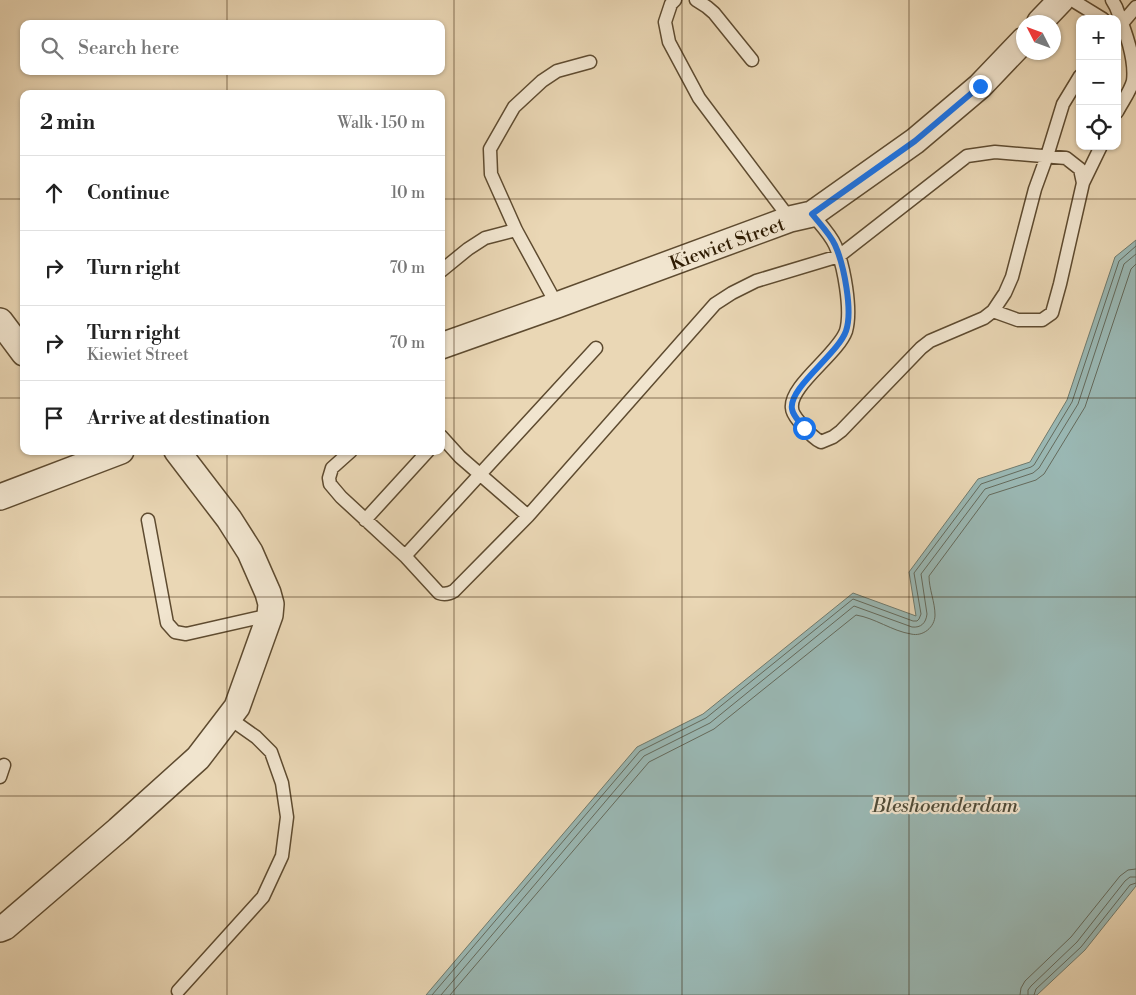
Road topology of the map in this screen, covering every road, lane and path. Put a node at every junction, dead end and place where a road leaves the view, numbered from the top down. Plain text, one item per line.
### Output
1 (674, 0) edge
2 (696, 0) edge
3 (1061, 0) edge
4 (1072, 0) edge
5 (1112, 0) edge
6 (1136, 7) edge
7 (1047, 15) edge
8 (1096, 15) edge
9 (1117, 15) edge
10 (1121, 23) edge
11 (1121, 25) edge
12 (1136, 27) edge
13 (1121, 29) edge
14 (1016, 48) edge
15 (752, 60) dead end
16 (590, 62) dead end
17 (1076, 83) edge
18 (1121, 105) edge
19 (1099, 150) edge
20 (1048, 156) junction
21 (1083, 183) junction
22 (801, 216) junction
23 (516, 230) junction
24 (839, 256) junction
25 (445, 268) edge
26 (557, 305) junction
27 (993, 311) junction
28 (0, 321) edge
29 (445, 345) edge
30 (20, 348) edge
31 (596, 348) dead end
32 (445, 441) edge
33 (102, 455) edge
34 (180, 455) edge
35 (347, 455) edge
36 (424, 455) edge
37 (480, 475) junction
38 (0, 497) edge
39 (528, 516) junction
40 (148, 520) dead end
41 (365, 520) junction
42 (405, 556) junction
43 (270, 615) junction
44 (229, 718) junction
45 (0, 929) edge
46 (178, 991) dead end

1 - 22 lane
2 - 15 lane
3 - 7 street
4 - 8 lane
5 - 9 lane
6 - 10 lane
11 - 12 lane
13 - 18 lane
14 - 22 street, Kiewiet Street
16 - 23 lane
17 - 20 lane
19 - 21 lane
20 - 21 lane
20 - 24 lane
20 - 27 lane
21 - 27 lane
22 - 24 lane
22 - 26 street, Kiewiet Street
23 - 25 lane
23 - 26 lane
24 - 27 lane
24 - 39 lane
26 - 29 street, Kiewiet Street
28 - 30 street
31 - 37 lane
32 - 37 lane
33 - 38 street
34 - 43 street
35 - 41 lane
36 - 41 lane
37 - 39 lane
37 - 42 lane
39 - 42 lane
40 - 43 lane
41 - 42 lane
43 - 44 street
44 - 45 street
44 - 46 lane

